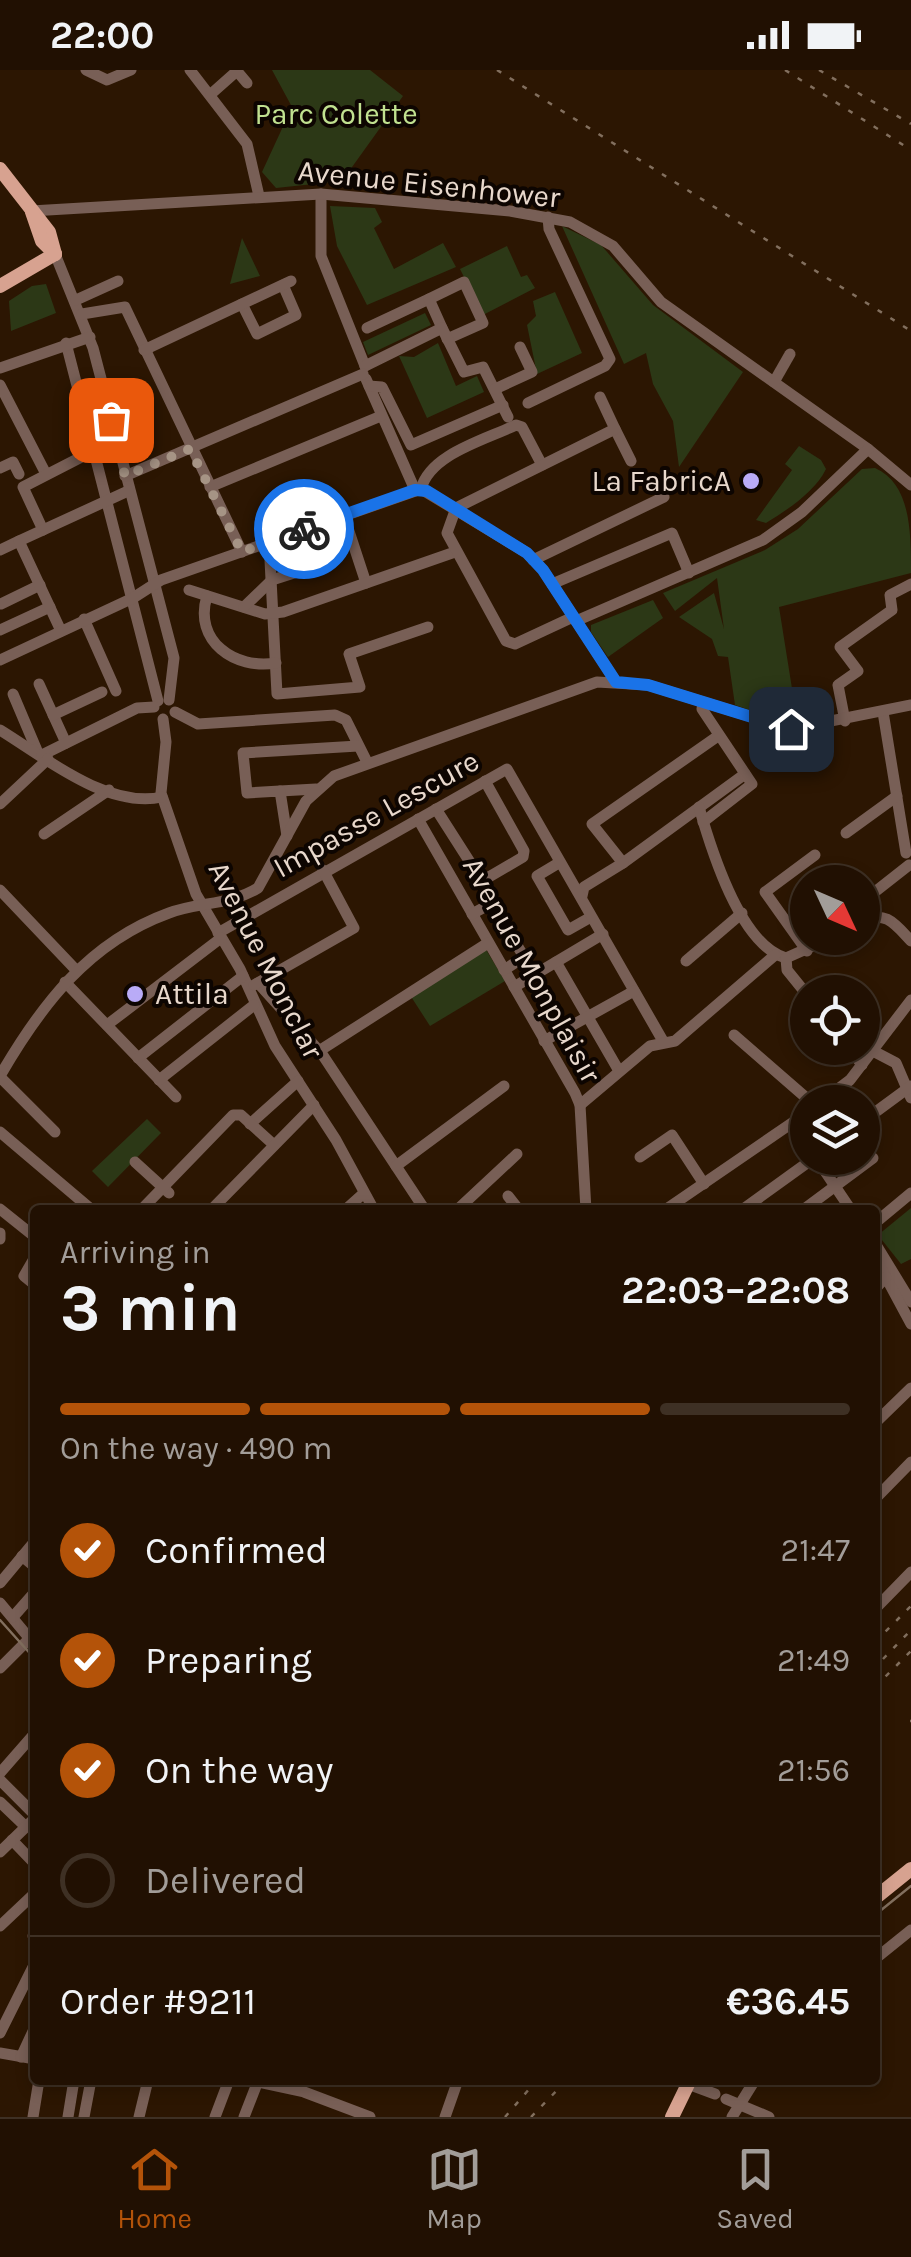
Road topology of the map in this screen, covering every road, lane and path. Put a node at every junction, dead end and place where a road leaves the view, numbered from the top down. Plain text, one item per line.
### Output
1 (86, 70) edge
2 (131, 70) edge
3 (190, 70) edge
4 (237, 71) edge
5 (247, 83) dead end
6 (211, 94) junction
7 (0, 168) edge
8 (321, 194) junction
9 (259, 196) junction
10 (68, 206) junction
11 (31, 211) junction
12 (548, 217) junction
13 (50, 232) junction
14 (55, 254) junction
15 (0, 277) edge
16 (118, 281) dead end
17 (0, 286) edge
18 (429, 299) junction
19 (76, 300) junction
20 (242, 304) junction
21 (82, 314) junction
22 (367, 328) dead end
23 (445, 334) junction
24 (90, 337) junction
25 (66, 343) junction
26 (520, 347) dead end
27 (144, 350) junction
28 (790, 354) dead end
29 (0, 368) edge
30 (366, 375) junction
31 (774, 382) junction
32 (0, 385) edge
33 (495, 389) junction
34 (600, 398) dead end
35 (528, 403) dead end
36 (381, 416) junction
37 (615, 429) junction
38 (190, 449) junction
39 (868, 449) junction
40 (94, 450) junction
41 (631, 461) dead end
42 (542, 465) junction
43 (0, 468) edge
44 (19, 474) dead end
45 (46, 474) junction
46 (125, 476) junction
47 (911, 485) edge
48 (210, 488) junction
49 (418, 489) junction
50 (128, 491) junction
51 (664, 498) dead end
52 (107, 500) junction
53 (456, 508) junction
54 (344, 516) junction
55 (43, 530) junction
56 (270, 541) junction
57 (19, 542) junction
58 (0, 550) edge
59 (242, 552) junction
60 (455, 552) junction
61 (533, 560) junction
62 (319, 565) dead end
63 (689, 573) junction
64 (272, 580) junction
65 (154, 583) junction
66 (366, 584) junction
67 (552, 584) junction
68 (911, 584) edge
69 (40, 586) junction
70 (188, 590) dead end
71 (207, 596) junction
72 (133, 598) junction
73 (1, 604) edge
74 (50, 607) junction
75 (244, 608) junction
76 (273, 613) junction
77 (574, 619) junction
78 (84, 620) junction
79 (428, 627) dead end
80 (0, 630) edge
81 (61, 630) junction
82 (0, 660) edge
83 (276, 664) junction
84 (616, 682) junction
85 (39, 684) dead end
86 (12, 694) dead end
87 (703, 703) junction
88 (911, 705) edge
89 (164, 708) junction
90 (883, 712) junction
91 (53, 715) junction
92 (846, 722) junction
93 (0, 730) edge
94 (718, 736) junction
95 (66, 743) junction
96 (358, 746) junction
97 (43, 756) junction
98 (367, 762) junction
99 (745, 774) junction
100 (485, 781) junction
101 (316, 789) junction
102 (109, 790) junction
103 (280, 791) junction
104 (896, 796) junction
105 (162, 797) junction
106 (0, 804) edge
107 (699, 807) junction
108 (436, 809) junction
109 (418, 819) junction
110 (703, 822) junction
111 (846, 833) dead end
112 (44, 834) dead end
113 (287, 836) junction
114 (816, 855) dead end
115 (909, 859) edge
116 (622, 863) junction
117 (558, 864) junction
118 (802, 865) edge
119 (323, 870) junction
120 (790, 874) edge
121 (880, 886) edge
122 (0, 890) edge
123 (582, 896) junction
124 (201, 904) junction
125 (742, 913) junction
126 (472, 914) junction
127 (880, 916) edge
128 (591, 917) junction
129 (790, 928) edge
130 (603, 934) junction
131 (219, 935) junction
132 (911, 941) edge
133 (488, 942) junction
134 (790, 955) edge
135 (781, 957) junction
136 (686, 961) dead end
137 (556, 962) junction
138 (76, 970) junction
139 (504, 970) junction
140 (791, 975) edge
141 (66, 982) junction
142 (250, 982) junction
143 (514, 987) junction
144 (634, 991) junction
145 (911, 1000) edge
146 (254, 1006) junction
147 (588, 1017) junction
148 (107, 1025) junction
149 (734, 1036) dead end
150 (544, 1041) junction
151 (662, 1041) junction
152 (880, 1041) edge
153 (319, 1050) junction
154 (880, 1055) edge
155 (138, 1058) junction
156 (861, 1065) edge
157 (620, 1070) junction
158 (1, 1074) edge
159 (160, 1080) junction
160 (298, 1081) junction
161 (791, 1085) edge
162 (839, 1085) edge
163 (504, 1086) dead end
164 (910, 1091) edge
165 (176, 1097) dead end
166 (314, 1105) junction
167 (580, 1105) junction
168 (880, 1110) edge
169 (250, 1124) junction
170 (790, 1125) edge
171 (0, 1132) edge
172 (55, 1132) dead end
173 (270, 1148) junction
174 (518, 1154) dead end
175 (640, 1158) dead end
176 (135, 1162) dead end
177 (396, 1166) junction
178 (791, 1175) edge
179 (827, 1175) edge
180 (850, 1175) edge
181 (704, 1184) junction
182 (835, 1186) junction
183 (165, 1190) junction
184 (364, 1193) junction
185 (911, 1193) edge
186 (508, 1196) dead end
187 (75, 1205) edge
188 (146, 1205) edge
189 (216, 1205) edge
190 (351, 1205) edge
191 (371, 1205) edge
192 (422, 1205) edge
193 (462, 1205) edge
194 (515, 1205) edge
195 (586, 1205) edge
196 (673, 1205) edge
197 (749, 1205) edge
198 (810, 1205) edge
199 (848, 1205) edge
200 (0, 1208) edge
201 (880, 1219) edge
202 (30, 1232) edge
203 (880, 1250) edge
204 (880, 1267) edge
205 (886, 1278) junction
206 (880, 1284) edge
207 (911, 1302) edge
208 (911, 1324) edge
209 (911, 1388) edge
210 (880, 1417) edge
211 (908, 1471) edge
212 (880, 1495) edge
213 (30, 1547) edge
214 (22, 1556) junction
215 (30, 1562) edge
216 (911, 1572) edge
217 (0, 1583) edge
218 (30, 1598) edge
219 (0, 1603) edge
220 (880, 1604) edge
221 (13, 1618) junction
222 (30, 1638) edge
223 (30, 1643) edge
224 (0, 1668) edge
225 (30, 1739) edge
226 (0, 1776) edge
227 (0, 1802) edge
228 (30, 1817) edge
229 (30, 1819) edge
230 (30, 1822) edge
231 (12, 1840) junction
232 (0, 1852) edge
233 (30, 1859) edge
234 (911, 1869) edge
235 (880, 1894) edge
236 (30, 1897) edge
237 (0, 1926) edge
238 (911, 1930) edge
239 (880, 1955) edge
240 (30, 1973) edge
241 (0, 2033) edge
242 (30, 2037) edge
243 (0, 2053) edge
244 (20, 2057) junction
245 (30, 2059) edge
246 (38, 2085) edge
247 (73, 2085) edge
248 (89, 2085) edge
249 (147, 2085) edge
250 (227, 2085) edge
251 (256, 2085) edge
252 (456, 2085) edge
253 (752, 2085) edge
254 (307, 2086) edge
255 (684, 2086) edge
256 (739, 2104) junction
257 (33, 2117) edge
258 (68, 2117) edge
259 (84, 2117) edge
260 (140, 2117) edge
261 (215, 2117) edge
262 (244, 2117) edge
263 (370, 2117) edge
264 (445, 2117) edge
265 (669, 2117) edge
266 (732, 2117) edge
267 (769, 2117) edge

1 - 2 street
3 - 6 street
4 - 5 street
4 - 6 street
6 - 9 street
7 - 11 main road, Avenue Monclar
8 - 9 street, Avenue Eisenhower
8 - 12 street, Avenue Eisenhower
8 - 30 street
9 - 10 street, Avenue Eisenhower
10 - 11 street, Avenue Eisenhower
10 - 13 street
11 - 13 main road, Avenue Monclar
11 - 14 main road, Avenue Monclar
12 - 31 street, Avenue Eisenhower
12 - 35 street
13 - 14 main road, Avenue Monclar
14 - 15 main road
14 - 17 main road
14 - 19 street, Avenue Monclar
16 - 19 street
18 - 22 street
18 - 23 street
18 - 23 street
19 - 21 street, Avenue Monclar
20 - 20 street
20 - 27 street
21 - 24 street, Avenue Monclar
21 - 27 street
23 - 30 street
23 - 33 street
24 - 25 street
24 - 46 street, Avenue Monclar
25 - 29 street
25 - 40 street
26 - 33 street
27 - 38 street
28 - 31 street
30 - 33 street
30 - 36 street
30 - 38 street
31 - 39 street, Avenue Eisenhower
32 - 45 street
34 - 37 street
36 - 48 street
36 - 49 street
37 - 41 street
37 - 42 street
38 - 46 street
38 - 48 street
39 - 47 street, Avenue Eisenhower
39 - 63 street
40 - 45 street
40 - 52 street
42 - 49 street
42 - 53 street
43 - 44 street
45 - 55 street
46 - 50 street, Avenue Monclar
48 - 59 street
49 - 53 street
49 - 54 street
50 - 52 street
50 - 65 street, Avenue Monclar
51 - 61 street
52 - 55 street
52 - 72 street
53 - 60 street
53 - 61 street
54 - 56 street
54 - 66 street
55 - 57 street
56 - 59 street
56 - 64 street
57 - 58 street
57 - 69 street
59 - 65 street
60 - 66 street
60 - 77 street
61 - 67 street
62 - 64 street
63 - 67 street
63 - 77 street
64 - 75 street
64 - 76 street
65 - 72 street
65 - 89 street, Avenue Monclar
66 - 76 street
67 - 77 street
68 - 92 street
69 - 73 street
69 - 74 street
70 - 71 street
71 - 75 street
71 - 83 street
72 - 78 street
72 - 89 street
74 - 80 street
74 - 81 street
75 - 76 street
76 - 83 street
77 - 84 street
78 - 81 street
78 - 91 street
79 - 83 street
81 - 82 street
84 - 87 street
84 - 98 street
85 - 91 street
86 - 97 street
87 - 92 street
87 - 94 street
88 - 90 street
89 - 95 street
89 - 96 street
89 - 105 street, Avenue Monclar
90 - 92 street
90 - 104 street
91 - 95 street
93 - 97 street
94 - 99 street
94 - 116 street
95 - 97 street
96 - 98 street
96 - 103 street
97 - 102 street
97 - 106 street
98 - 101 street
99 - 107 street
99 - 110 street
100 - 108 street, Impasse Lescure
100 - 108 street
100 - 117 street, Impasse Lescure
101 - 103 street
101 - 113 street
102 - 105 street
102 - 112 street
103 - 113 street
104 - 111 street
104 - 115 street
105 - 124 street, Avenue Monclar
107 - 110 street
107 - 116 street
108 - 109 street, Impasse Lescure
109 - 119 street, Impasse Lescure
109 - 126 street, Avenue Monplaisir
110 - 125 street
113 - 124 street
114 - 118 street
115 - 121 street
116 - 123 street
117 - 123 street
117 - 128 street
119 - 131 street, Impasse Lescure
119 - 142 street
120 - 129 street
122 - 138 street
123 - 128 street
124 - 131 street, Avenue Monclar
124 - 138 street
125 - 135 street
125 - 136 street
126 - 133 street, Avenue Monplaisir
126 - 139 street
127 - 132 street
128 - 130 street
130 - 137 street
130 - 144 street
131 - 142 street, Avenue Monclar
131 - 148 street, Impasse Lescure
133 - 139 street, Avenue Monplaisir
133 - 153 street
134 - 135 street
135 - 140 street
135 - 151 street
137 - 143 street
137 - 147 street
138 - 141 street
139 - 143 street, Avenue Monplaisir
141 - 148 street
141 - 158 street
142 - 146 street, Avenue Monclar
142 - 153 street
142 - 155 street
143 - 150 street, Avenue Monplaisir
144 - 147 street
144 - 151 street
145 - 152 street
146 - 159 street
146 - 160 street, Avenue Monclar
147 - 150 street
147 - 157 street
148 - 155 street
149 - 161 street
150 - 167 street, Avenue Monplaisir
151 - 157 street
153 - 177 street
154 - 164 street
155 - 159 street
156 - 162 street
157 - 167 street
158 - 172 street
159 - 165 street
160 - 166 street, Avenue Monclar
160 - 169 street
163 - 177 street
164 - 168 street
166 - 173 street
166 - 184 street, Avenue Monclar
167 - 195 street, Avenue Monplaisir
169 - 173 street
169 - 183 street
170 - 181 street
171 - 187 street
173 - 189 street
174 - 193 street
175 - 181 street
176 - 183 street
177 - 192 street
178 - 197 street
179 - 182 street
180 - 182 street
181 - 196 street
182 - 198 street
182 - 199 street
183 - 188 street
184 - 190 street
184 - 191 street, Avenue Monclar
185 - 201 street
186 - 194 street
200 - 202 street
203 - 207 street
204 - 205 street
205 - 206 street
205 - 208 street
209 - 210 street
211 - 212 street
213 - 214 street
214 - 215 street
214 - 217 street
216 - 220 street
218 - 221 street
219 - 221 street
221 - 222 street
223 - 224 street
225 - 226 street
226 - 228 street
227 - 229 street
230 - 231 street
231 - 232 street
231 - 233 street
234 - 235 main road
236 - 237 street
238 - 239 street
240 - 241 street
242 - 244 street
243 - 244 street
244 - 245 street
246 - 257 street
247 - 258 street
248 - 259 street
249 - 260 street
250 - 261 street
251 - 262 street
252 - 264 street
253 - 256 street
254 - 263 street
255 - 256 street
255 - 265 main road
256 - 266 street
256 - 267 street

